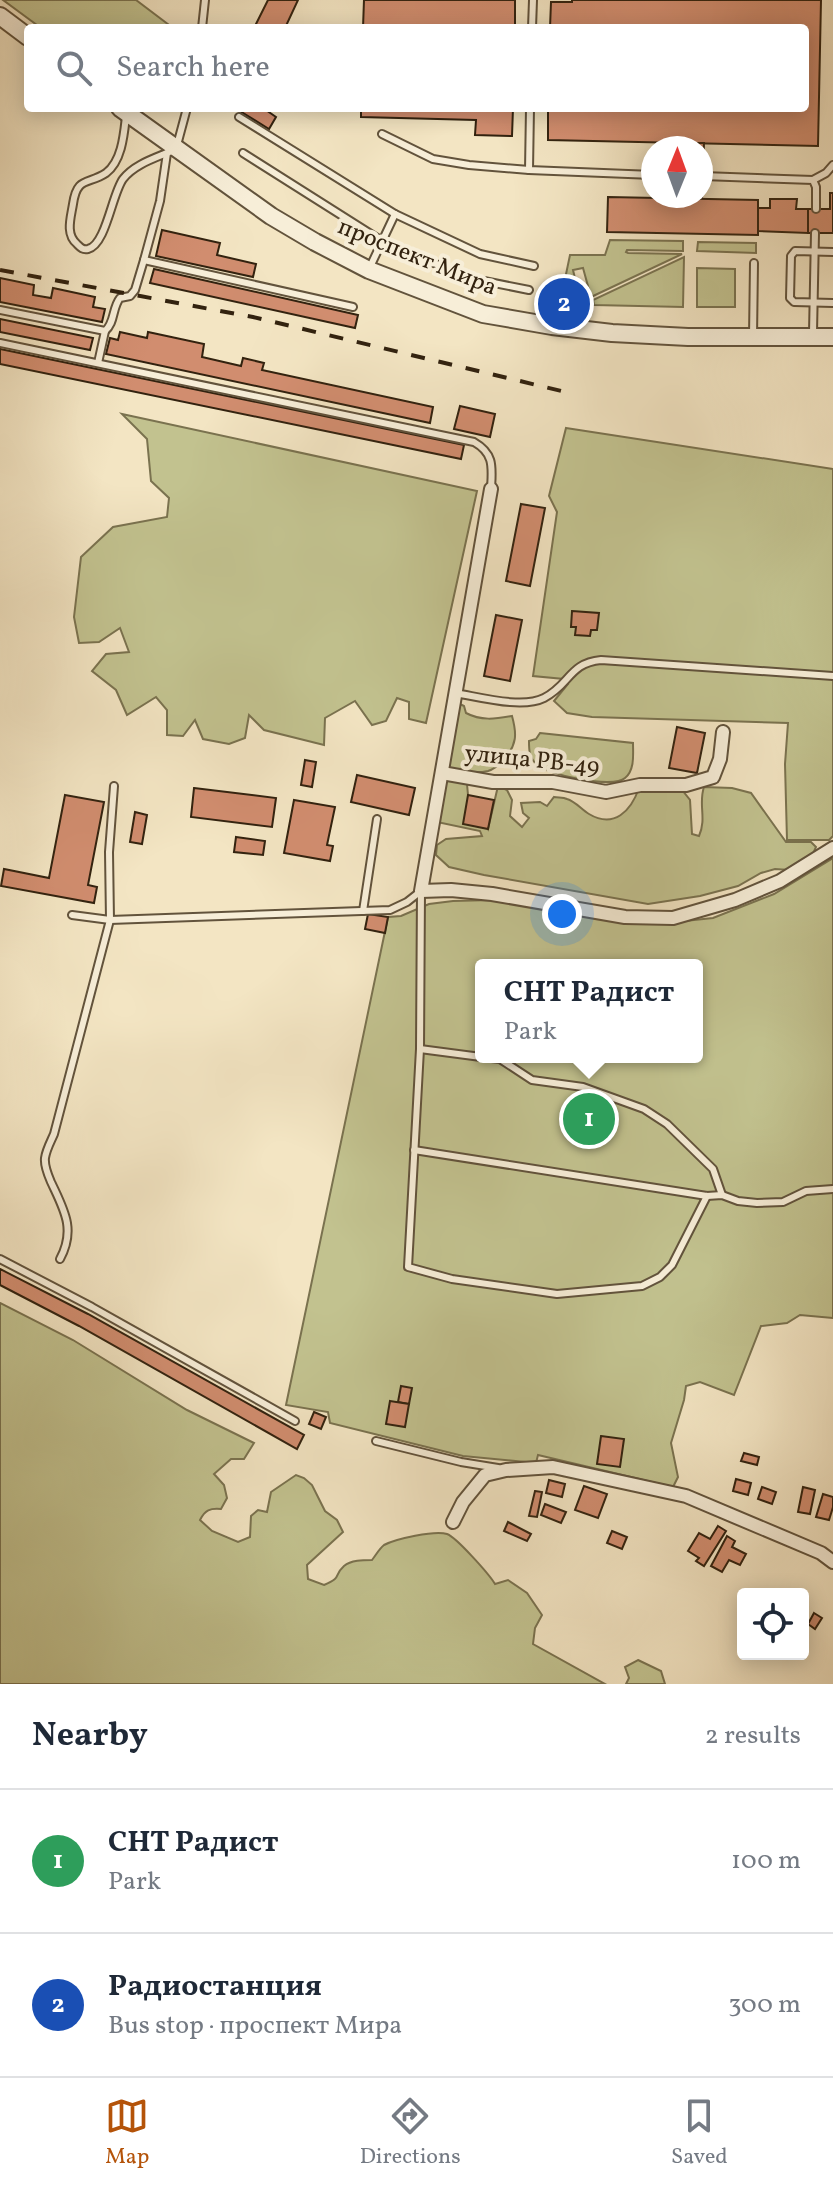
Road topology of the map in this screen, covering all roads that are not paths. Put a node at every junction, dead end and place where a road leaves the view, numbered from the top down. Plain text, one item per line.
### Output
1 (205, 0) edge
2 (533, 0) edge
3 (0, 16) edge
4 (202, 24) edge
5 (532, 24) edge
6 (24, 34) edge
7 (123, 112) edge
8 (125, 112) edge
9 (186, 112) edge
10 (530, 112) edge
11 (239, 117) dead end
12 (382, 134) dead end
13 (172, 151) junction
14 (243, 153) dead end
15 (833, 165) edge
16 (529, 170) junction
17 (641, 175) edge
18 (713, 176) edge
19 (813, 180) junction
20 (816, 209) dead end
21 (395, 214) junction
22 (815, 233) dead end
23 (382, 241) junction
24 (815, 252) junction
25 (833, 252) edge
26 (144, 260) junction
27 (754, 263) dead end
28 (534, 266) dead end
29 (369, 270) junction
30 (529, 290) dead end
31 (814, 303) junction
32 (833, 303) edge
33 (353, 307) dead end
34 (0, 310) edge
35 (105, 331) junction
36 (753, 337) junction
37 (813, 337) junction
38 (833, 337) edge
39 (0, 343) edge
40 (98, 363) junction
41 (491, 489) joint
42 (833, 676) edge
43 (455, 693) junction
44 (723, 732) dead end
45 (442, 773) junction
46 (114, 786) dead end
47 (377, 819) dead end
48 (833, 848) edge
49 (421, 891) junction
50 (363, 911) junction
51 (72, 915) dead end
52 (110, 920) junction
53 (420, 1049) junction
54 (475, 1056) edge
55 (506, 1063) edge
56 (414, 1150) junction
57 (833, 1189) edge
58 (722, 1195) junction
59 (707, 1196) junction
60 (0, 1259) edge
61 (60, 1259) dead end
62 (295, 1421) dead end
63 (376, 1441) dead end
64 (506, 1470) junction
65 (453, 1522) dead end
66 (833, 1562) edge

1 - 4 lane
2 - 5 lane
3 - 6 street
7 - 13 lane
8 - 13 street, проспект Мира
9 - 13 lane
10 - 16 lane
11 - 21 lane
12 - 16 lane
13 - 26 lane
13 - 29 street, проспект Мира
14 - 23 lane
15 - 19 lane
16 - 17 lane
18 - 19 lane
19 - 20 lane
21 - 23 lane
21 - 28 lane
22 - 24 lane
23 - 29 lane
23 - 30 lane
24 - 25 lane
24 - 31 lane
24 - 31 lane
26 - 33 lane
26 - 35 lane
27 - 36 lane
29 - 36 street, проспект Мира
31 - 32 lane
31 - 37 lane
34 - 35 lane
35 - 40 lane
36 - 37 street, проспект Мира
37 - 38 street, проспект Мира
39 - 40 lane
40 - 41 lane
41 - 43 street
42 - 43 lane
43 - 45 street
44 - 45 street, улица РВ-49
45 - 49 street
46 - 52 lane
47 - 50 lane
48 - 49 street
49 - 50 lane
49 - 53 lane
50 - 52 lane
51 - 52 lane
52 - 61 lane
53 - 54 lane
53 - 56 lane
55 - 58 lane
56 - 59 lane
56 - 59 lane
57 - 58 lane
58 - 59 lane
60 - 62 lane
63 - 64 lane
64 - 65 street
64 - 66 street

